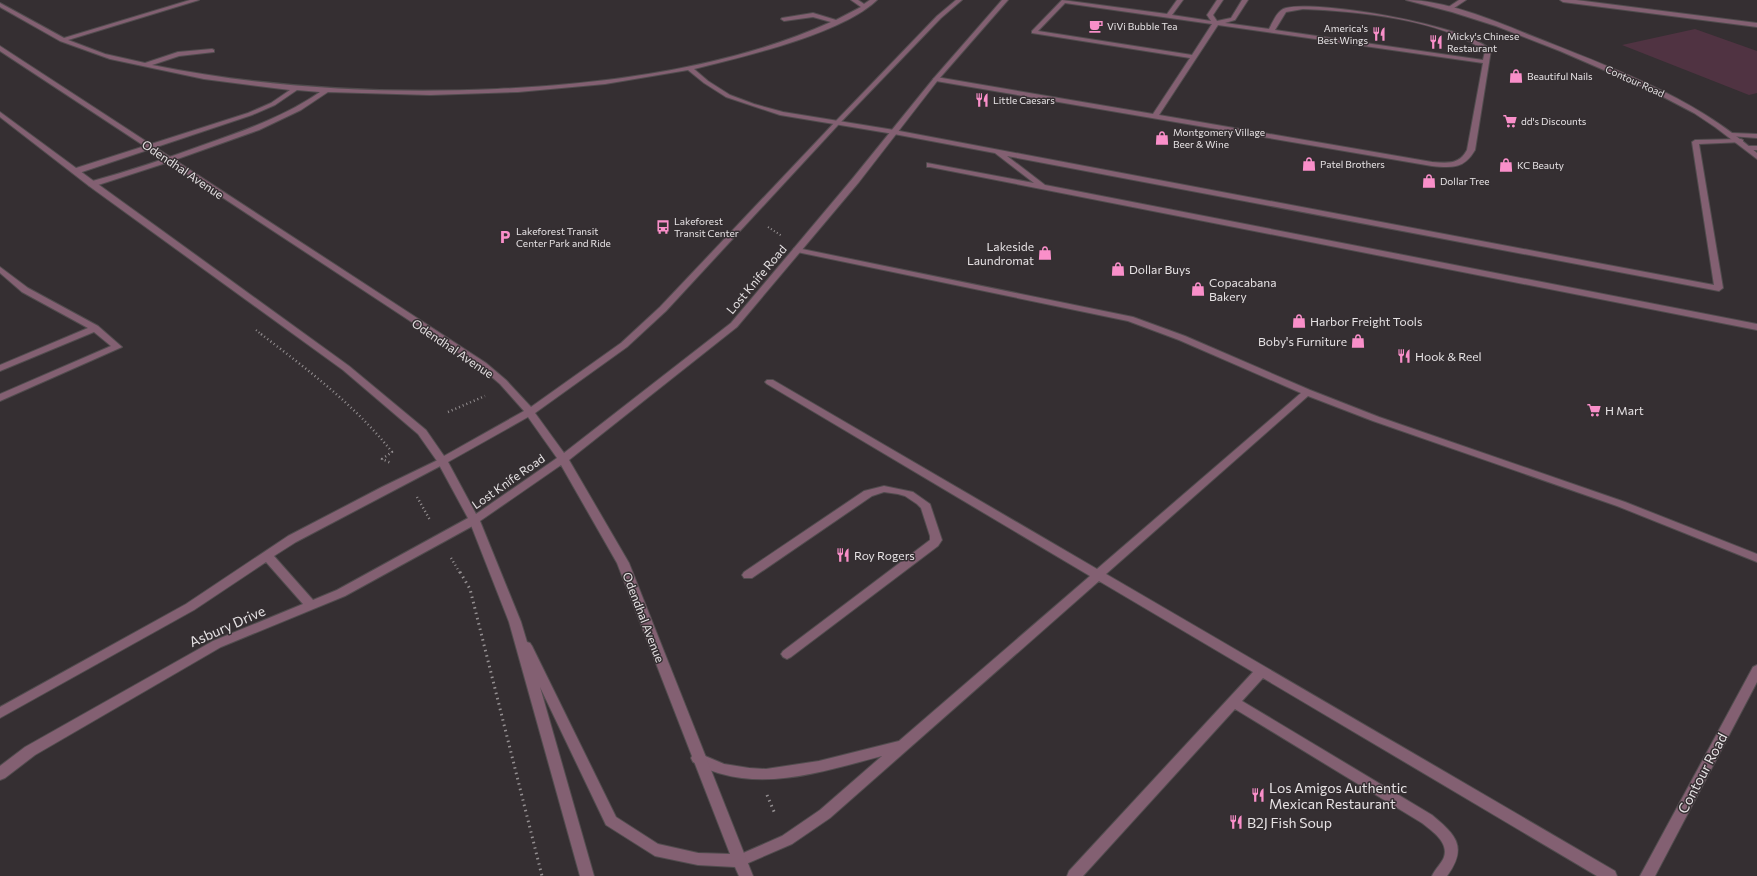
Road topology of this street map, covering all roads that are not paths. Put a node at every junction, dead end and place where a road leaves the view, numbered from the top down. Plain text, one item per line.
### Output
1 (196, 0) edge
2 (854, 0) edge
3 (874, 0) edge
4 (959, 0) edge
5 (1005, 0) edge
6 (1064, 0) edge
7 (1100, 0) edge
8 (1180, 0) edge
9 (1220, 0) edge
10 (1245, 0) edge
11 (1409, 0) edge
12 (1463, 0) edge
13 (1563, 0) edge
14 (0, 5) edge
15 (1095, 6) junction
16 (865, 7) junction
17 (1449, 9) junction
18 (1168, 16) junction
19 (784, 19) dead end
20 (836, 22) junction
21 (1216, 23) junction
22 (1757, 25) edge
23 (1271, 31) junction
24 (62, 40) junction
25 (0, 48) edge
26 (212, 51) dead end
27 (1194, 57) junction
28 (1486, 62) junction
29 (146, 65) junction
30 (690, 69) junction
31 (936, 79) junction
32 (295, 88) junction
33 (326, 91) junction
34 (0, 114) edge
35 (1155, 117) junction
36 (837, 122) junction
37 (894, 132) junction
38 (1732, 135) junction
39 (1757, 136) edge
40 (1741, 141) junction
41 (150, 147) junction
42 (1748, 148) junction
43 (1757, 148) edge
44 (996, 151) junction
45 (1757, 157) edge
46 (170, 160) junction
47 (930, 165) dead end
48 (76, 171) junction
49 (92, 184) junction
50 (1045, 187) junction
51 (797, 250) junction
52 (0, 269) edge
53 (1757, 327) edge
54 (95, 328) junction
55 (0, 368) edge
56 (770, 382) dead end
57 (1307, 392) junction
58 (0, 398) edge
59 (530, 412) junction
60 (563, 459) junction
61 (442, 461) junction
62 (474, 520) junction
63 (267, 556) junction
64 (1757, 558) edge
65 (748, 575) dead end
66 (1098, 575) junction
67 (312, 606) junction
68 (515, 622) junction
69 (786, 654) dead end
70 (1757, 670) edge
71 (1262, 671) junction
72 (1234, 702) junction
73 (0, 713) edge
74 (903, 745) junction
75 (698, 758) junction
76 (0, 774) edge
77 (740, 861) junction
78 (587, 876) edge
79 (746, 876) edge
80 (1074, 876) edge
81 (1439, 876) edge
82 (1610, 876) edge
83 (1647, 876) edge

1 - 24 street
2 - 16 street
3 - 16 street
4 - 36 street
5 - 31 street, Lost Knife Road
6 - 15 street
6 - 27 street
7 - 15 street
8 - 18 street
9 - 21 street
10 - 21 street
11 - 17 street, Contour Road
12 - 17 street
13 - 22 street
14 - 24 street
15 - 18 street
16 - 20 street
17 - 38 street, Contour Road
18 - 21 street
19 - 20 street
20 - 30 street
21 - 23 street
21 - 27 street
23 - 28 street
23 - 28 street
24 - 29 street
25 - 41 street, Odendhal Avenue
26 - 29 street
27 - 35 street
28 - 35 street
29 - 32 street
30 - 33 street
30 - 36 street
31 - 35 street
31 - 37 street, Lost Knife Road
32 - 33 street
32 - 41 street
33 - 46 street
34 - 48 street
36 - 37 street
36 - 59 street
37 - 44 street
37 - 51 street, Lost Knife Road
38 - 39 street
38 - 40 street, Contour Road
40 - 42 street, Contour Road
40 - 44 street
41 - 46 street, Odendhal Avenue
41 - 48 street
42 - 43 street
42 - 45 street, Contour Road
44 - 50 street
46 - 49 street
46 - 59 street, Odendhal Avenue
47 - 50 street
48 - 49 street
49 - 61 street
50 - 53 street
51 - 57 street
51 - 60 street, Lost Knife Road
52 - 54 street
54 - 55 street
54 - 58 street
56 - 66 street
57 - 64 street
57 - 66 street
59 - 60 street, Odendhal Avenue
59 - 61 street
60 - 62 street, Lost Knife Road
60 - 75 street, Odendhal Avenue
61 - 62 street
61 - 63 street
62 - 67 street, Asbury Drive
62 - 68 street
63 - 67 street
63 - 73 street
65 - 69 street
66 - 71 street
66 - 74 street
67 - 76 street, Asbury Drive
68 - 77 street
68 - 78 street
70 - 83 street, Contour Road
71 - 72 street
71 - 82 street
72 - 80 street
72 - 81 street
74 - 75 street
74 - 77 street
75 - 77 street, Odendhal Avenue
77 - 79 street, Odendhal Avenue

